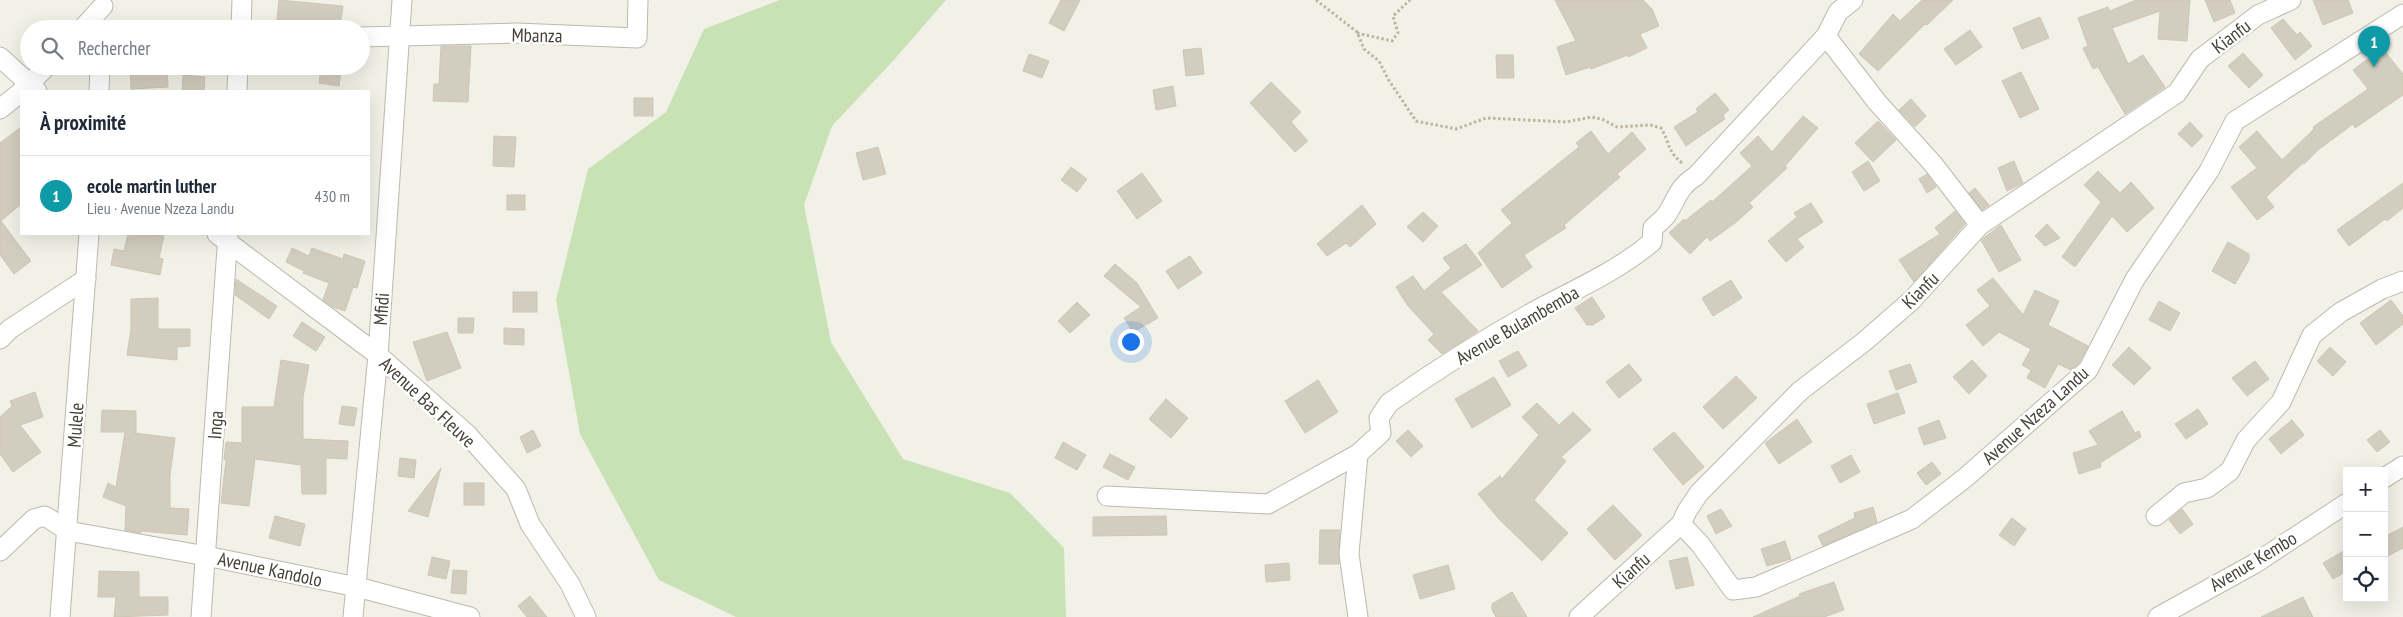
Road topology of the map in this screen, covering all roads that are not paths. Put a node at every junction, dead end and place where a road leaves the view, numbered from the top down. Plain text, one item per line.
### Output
1 (242, 0) edge
2 (402, 0) edge
3 (638, 0) edge
4 (1853, 0) edge
5 (2291, 0) edge
6 (103, 3) edge
7 (2403, 14) edge
8 (89, 20) edge
9 (102, 20) edge
10 (241, 20) edge
11 (398, 35) junction
12 (1826, 36) junction
13 (370, 37) edge
14 (0, 57) edge
15 (40, 75) edge
16 (100, 75) edge
17 (238, 75) edge
18 (28, 90) edge
19 (99, 90) edge
20 (237, 90) edge
21 (20, 95) edge
22 (0, 109) edge
23 (1980, 225) junction
24 (89, 235) edge
25 (224, 236) edge
26 (86, 279) junction
27 (2403, 281) edge
28 (0, 339) edge
29 (378, 355) junction
30 (1358, 454) junction
31 (2403, 466) edge
32 (2388, 475) edge
33 (1107, 496) dead end
34 (2343, 506) edge
35 (2156, 516) dead end
36 (1681, 524) junction
37 (68, 531) junction
38 (0, 551) edge
39 (206, 556) junction
40 (356, 587) junction
41 (60, 617) edge
42 (201, 617) edge
43 (353, 617) edge
44 (470, 617) edge
45 (586, 617) edge
46 (1358, 617) edge
47 (1579, 617) edge
48 (2158, 617) edge

1 - 10 street
2 - 11 street, Mfidi
3 - 11 street, Mbanza
4 - 12 street, Avenue Bulambemba
5 - 23 street, Kianfu
6 - 8 street
6 - 9 street
7 - 36 street, Avenue Nzeza Landu
11 - 13 street
11 - 29 street, Mfidi
12 - 23 street
12 - 30 street, Avenue Bulambemba
14 - 18 street
15 - 18 street
16 - 19 street
17 - 20 street
21 - 22 street
23 - 36 street, Kianfu
24 - 26 street, Mulele
25 - 29 street, Avenue Bas Fleuve
25 - 39 street, Inga
26 - 28 street
26 - 37 street, Mulele
27 - 35 street
29 - 40 street, Mfidi
29 - 45 street, Avenue Bas Fleuve
30 - 33 street, Avenue Bulambemba
30 - 46 street
31 - 32 street
34 - 48 street, Avenue Kembo
36 - 47 street, Kianfu
37 - 38 street
37 - 39 street, Avenue Kandolo
37 - 41 street, Mulele
39 - 40 street, Avenue Kandolo
39 - 42 street, Inga
40 - 43 street, Mfidi
40 - 44 street, Avenue Kandolo

